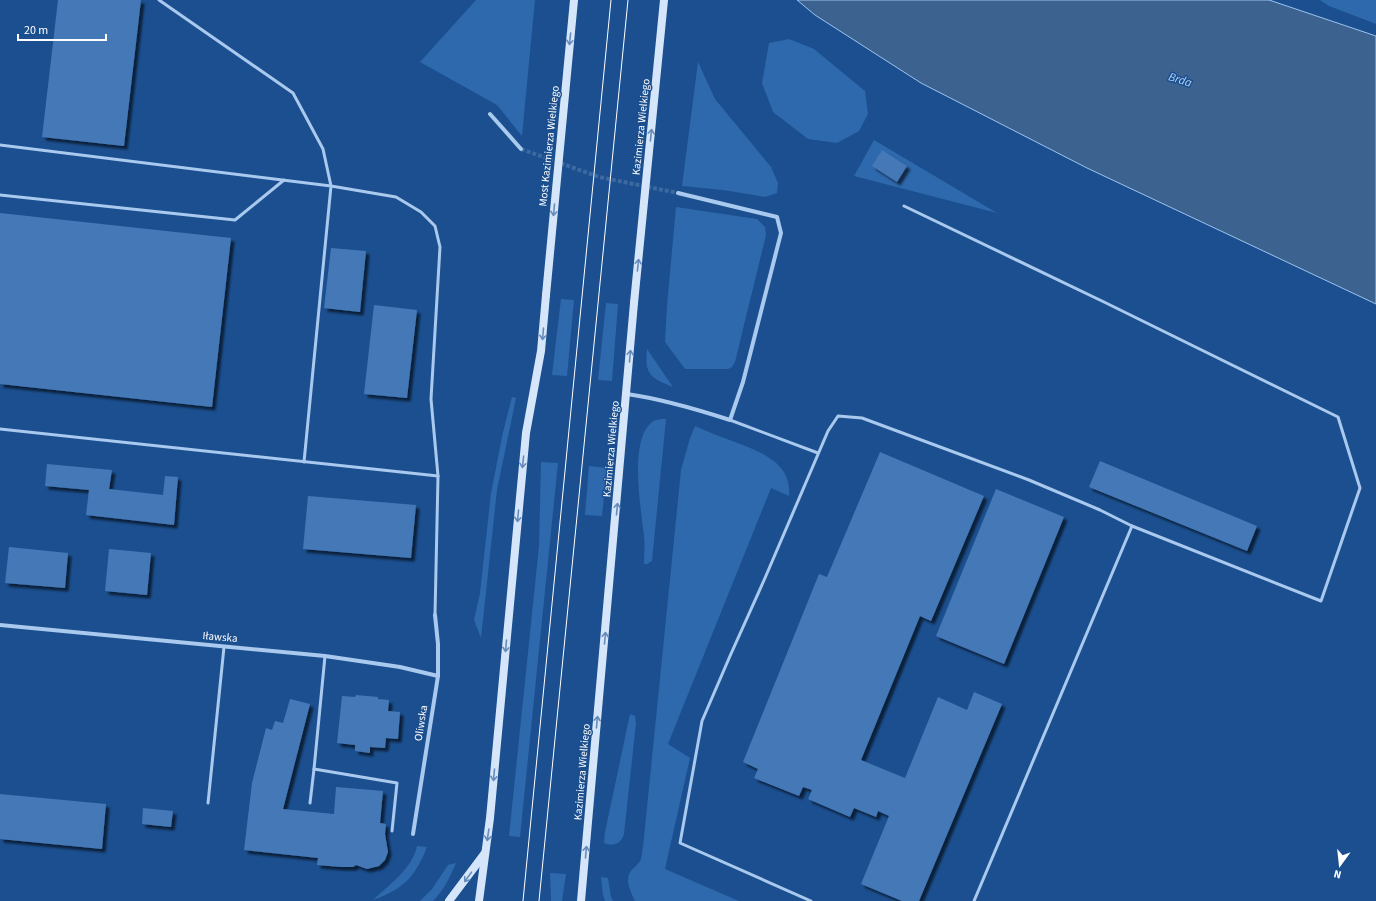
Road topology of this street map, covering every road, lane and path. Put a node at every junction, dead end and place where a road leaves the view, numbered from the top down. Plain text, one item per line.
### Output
1 (159, 0) edge
2 (574, 0) edge
3 (664, 0) edge
4 (490, 114) dead end
5 (0, 145) edge
6 (521, 150) tunnel mouth
7 (284, 180) junction
8 (331, 186) junction
9 (678, 193) tunnel mouth
10 (0, 195) edge
11 (904, 206) dead end
12 (627, 394) junction
13 (730, 420) junction
14 (0, 429) edge
15 (818, 453) junction
16 (304, 462) junction
17 (438, 476) junction
18 (1132, 526) junction
19 (435, 615) joint
20 (0, 625) edge
21 (224, 647) junction
22 (325, 656) junction
23 (438, 676) junction
24 (314, 769) junction
25 (310, 803) dead end
26 (208, 804) dead end
27 (392, 832) dead end
28 (413, 834) dead end
29 (486, 852) junction
30 (582, 890) junction
31 (449, 901) edge
32 (479, 901) edge
33 (581, 901) edge
34 (588, 901) edge
35 (811, 901) edge
36 (974, 901) edge

1 - 8 lane
2 -> 29 main road, Most Kazimierza Wielkiego, bridge
12 -> 3 main road, Kazimierza Wielkiego, bridge
4 - 6 street
5 - 7 lane
7 - 8 lane
7 - 10 lane
8 - 16 lane
8 - 17 lane
9 - 13 street
11 - 18 lane
12 - 13 street
30 -> 12 main road, Kazimierza Wielkiego
13 - 15 lane
14 - 16 lane
15 - 18 lane
15 - 35 lane
16 - 17 lane
17 - 19 lane
18 - 36 lane
19 - 23 street, Oliwska
20 - 21 street, Iławska
21 - 22 street, Iławska
21 - 26 lane
22 - 23 street, Iławska
22 - 24 lane
23 - 28 street, Oliwska
24 - 25 lane
24 - 27 lane
29 -> 31 main road
29 - 32 main road
30 - 33 main road, Kazimierza Wielkiego
30 - 34 main road

